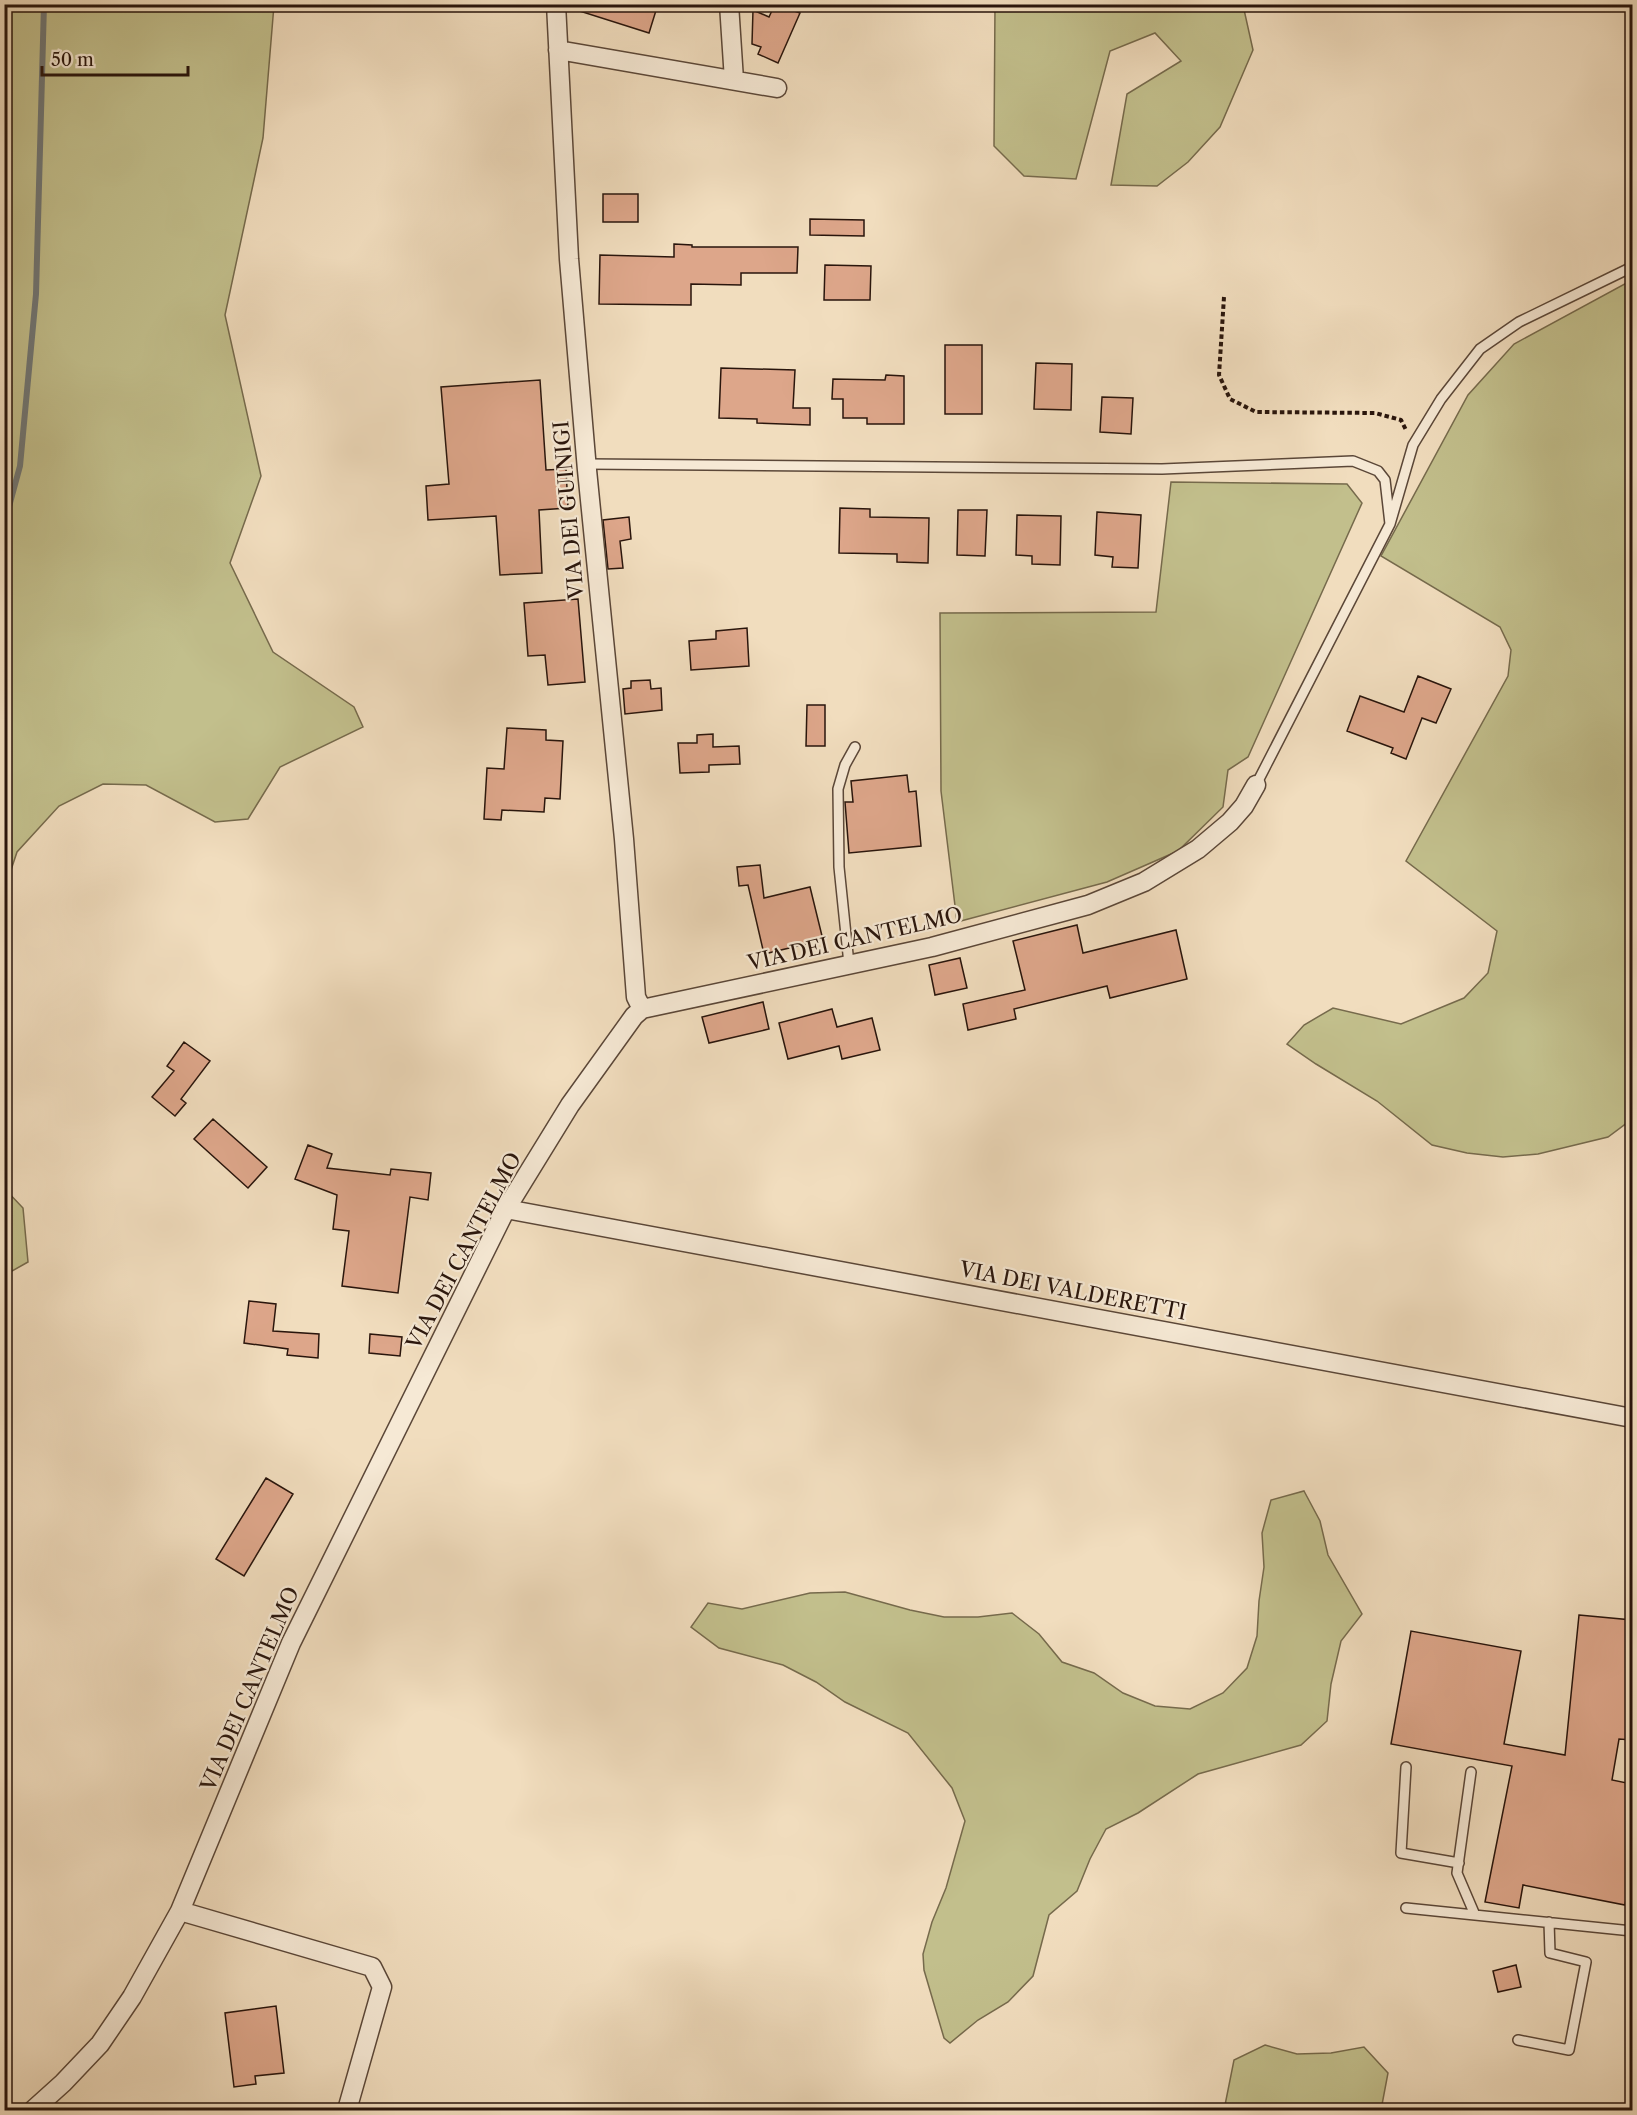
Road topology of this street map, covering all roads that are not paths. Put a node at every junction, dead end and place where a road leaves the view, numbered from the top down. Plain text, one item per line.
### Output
1 (556, 4) edge
2 (729, 4) edge
3 (558, 50) junction
4 (734, 80) junction
5 (777, 88) dead end
6 (1632, 267) edge
7 (587, 464) junction
8 (1390, 525) junction
9 (855, 747) dead end
10 (1256, 785) joint
11 (849, 964) junction
12 (642, 1009) junction
13 (506, 1209) junction
14 (1632, 1419) edge
15 (1406, 1767) dead end
16 (1472, 1772) dead end
17 (1459, 1863) junction
18 (1406, 1908) dead end
19 (180, 1911) junction
20 (1475, 1915) junction
21 (1549, 1922) junction
22 (1632, 1931) edge
23 (1518, 2040) dead end
24 (33, 2110) edge
25 (347, 2110) edge

1 - 3 street, VIA DEI GUINIGI
2 - 4 street
3 - 4 street
3 - 7 street, VIA DEI GUINIGI
4 - 5 street
6 - 8 lane
7 - 8 lane
7 - 12 street, VIA DEI GUINIGI
8 - 10 lane
9 - 11 lane
10 - 11 street, VIA DEI CANTELMO
11 - 12 street, VIA DEI CANTELMO
12 - 13 street, VIA DEI CANTELMO
13 - 14 street, VIA DEI VALDERETTI
13 - 19 street, VIA DEI CANTELMO
15 - 17 lane
16 - 17 lane
17 - 20 lane
18 - 20 lane
19 - 24 street, VIA DEI CANTELMO
19 - 25 street
20 - 21 lane
21 - 22 lane
21 - 23 lane

